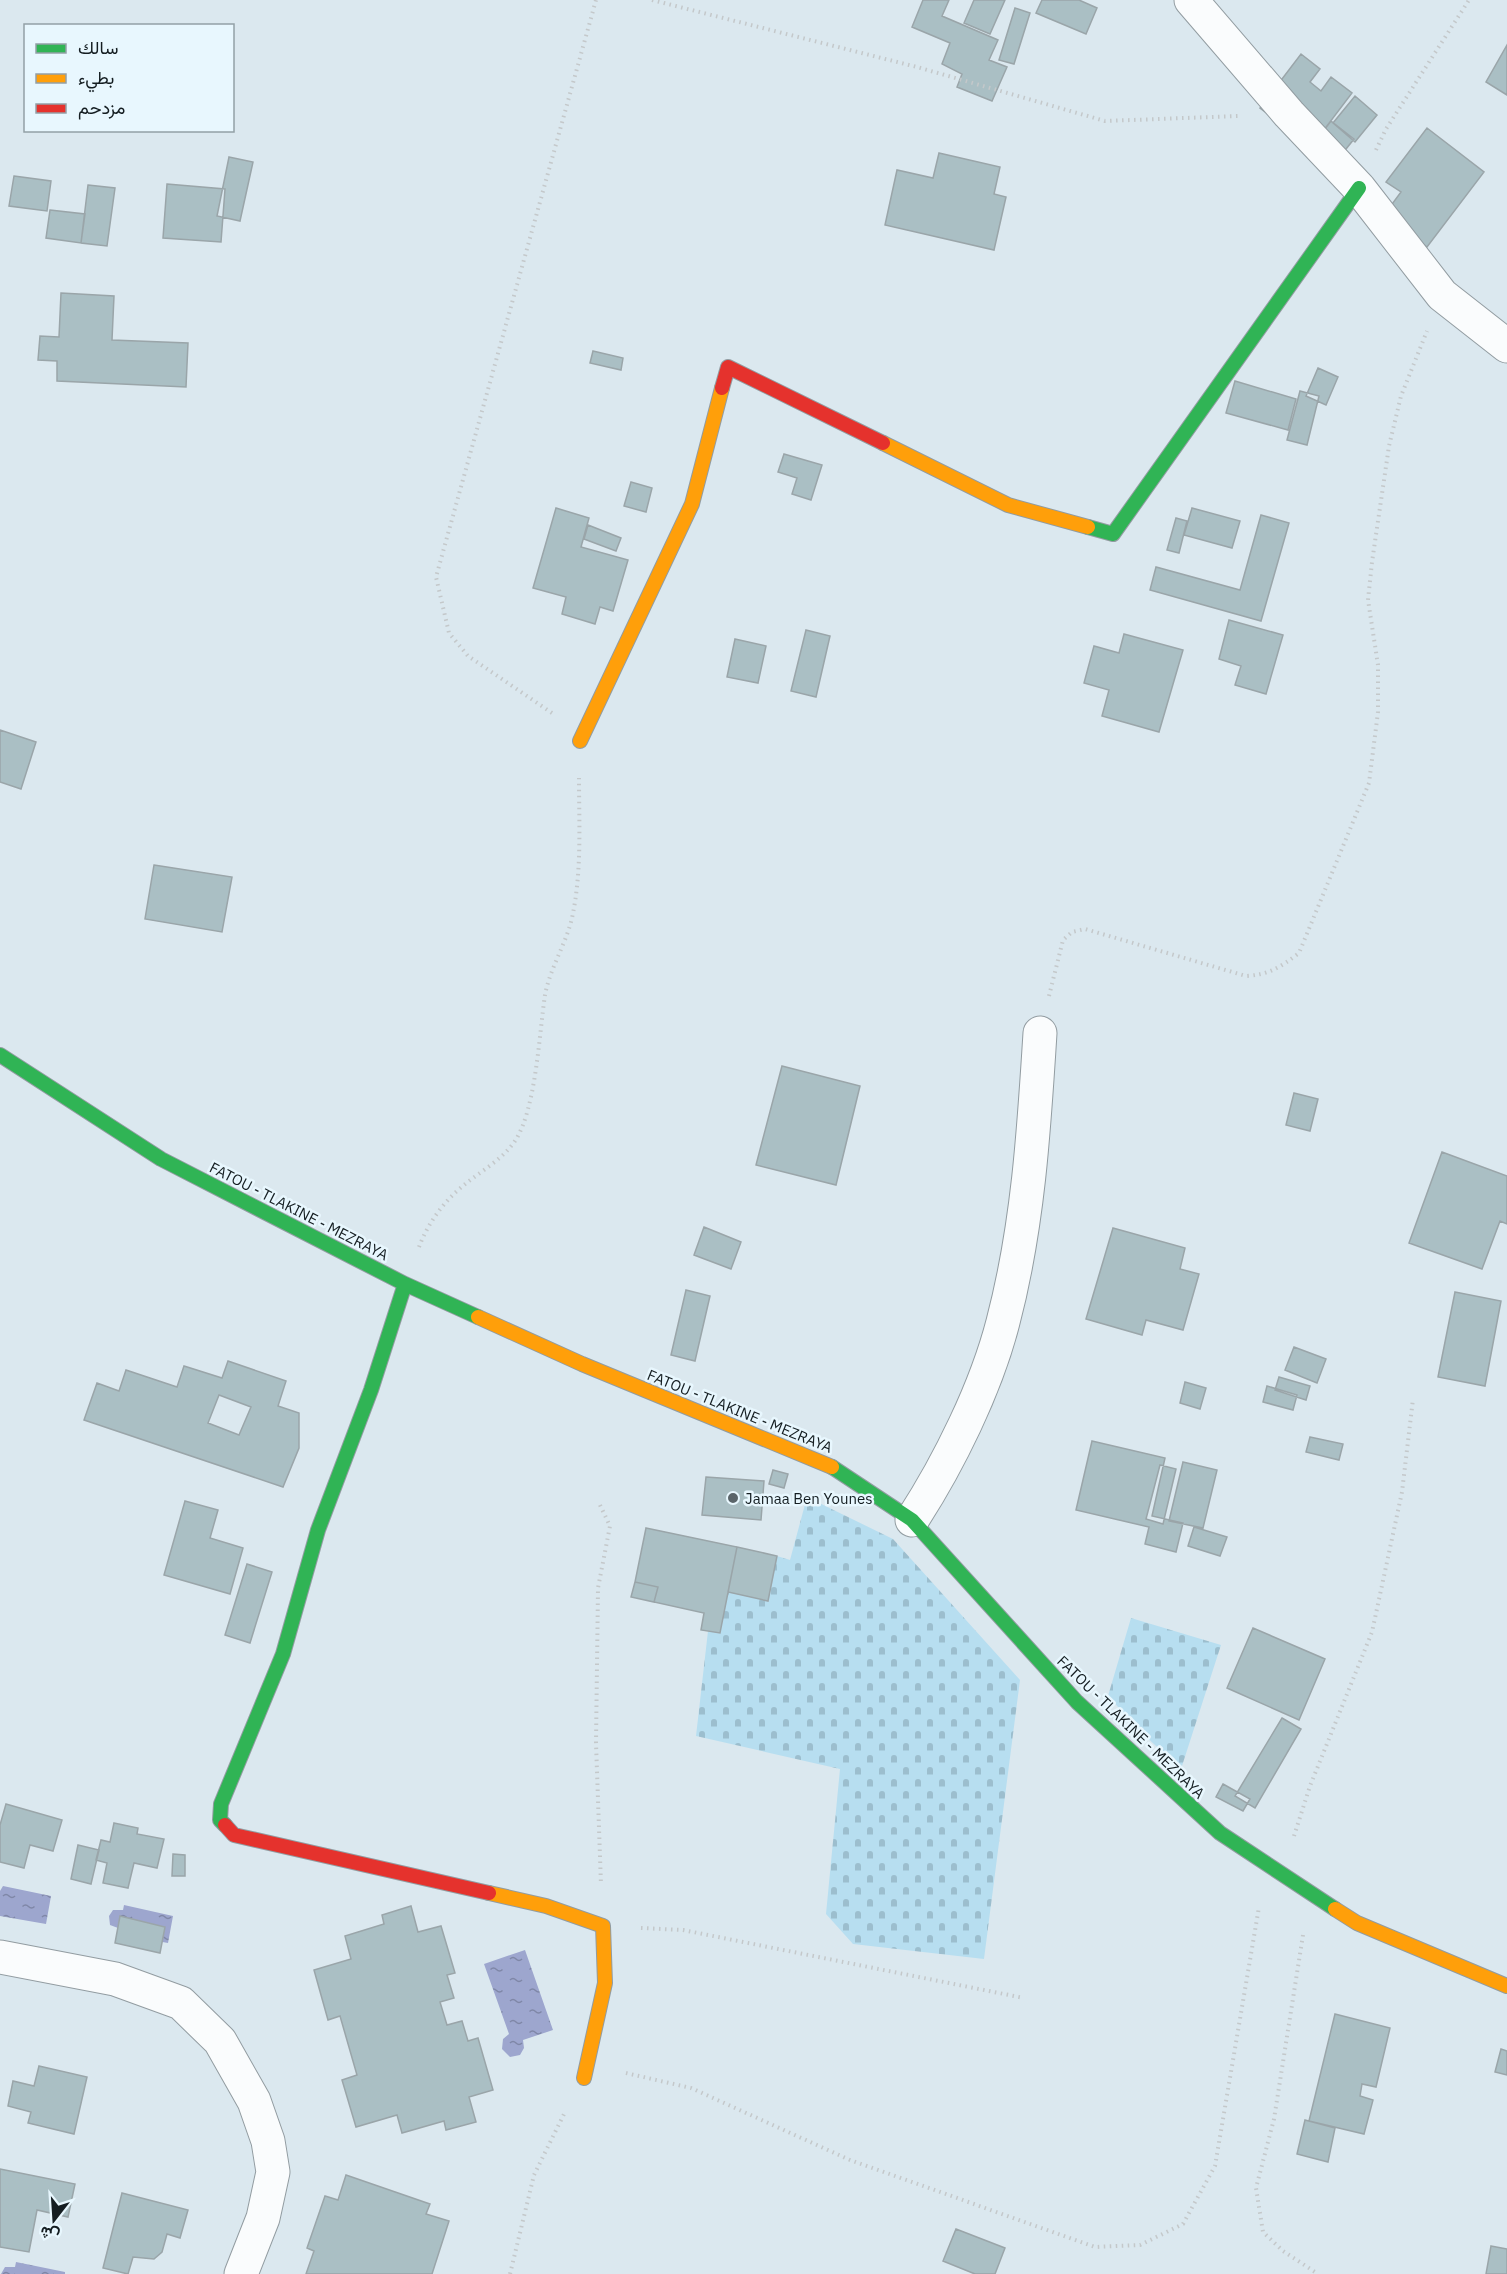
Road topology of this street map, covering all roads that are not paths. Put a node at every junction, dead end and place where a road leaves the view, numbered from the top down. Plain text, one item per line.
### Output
1 (1191, 0) edge
2 (1359, 188) junction
3 (1507, 346) edge
4 (580, 741) road end
5 (1040, 1033) road end
6 (0, 1054) edge
7 (405, 1284) junction
8 (912, 1520) junction
9 (0, 1957) edge
10 (1507, 1986) edge
11 (584, 2078) road end
12 (241, 2274) edge

1 - 2 street
2 - 3 street
2 - 4 street
5 - 8 street
6 - 7 street, FATOU - TLAKINE - MEZRAYA
7 - 8 street, FATOU - TLAKINE - MEZRAYA
7 - 11 street
8 - 10 street, FATOU - TLAKINE - MEZRAYA
9 - 12 street

